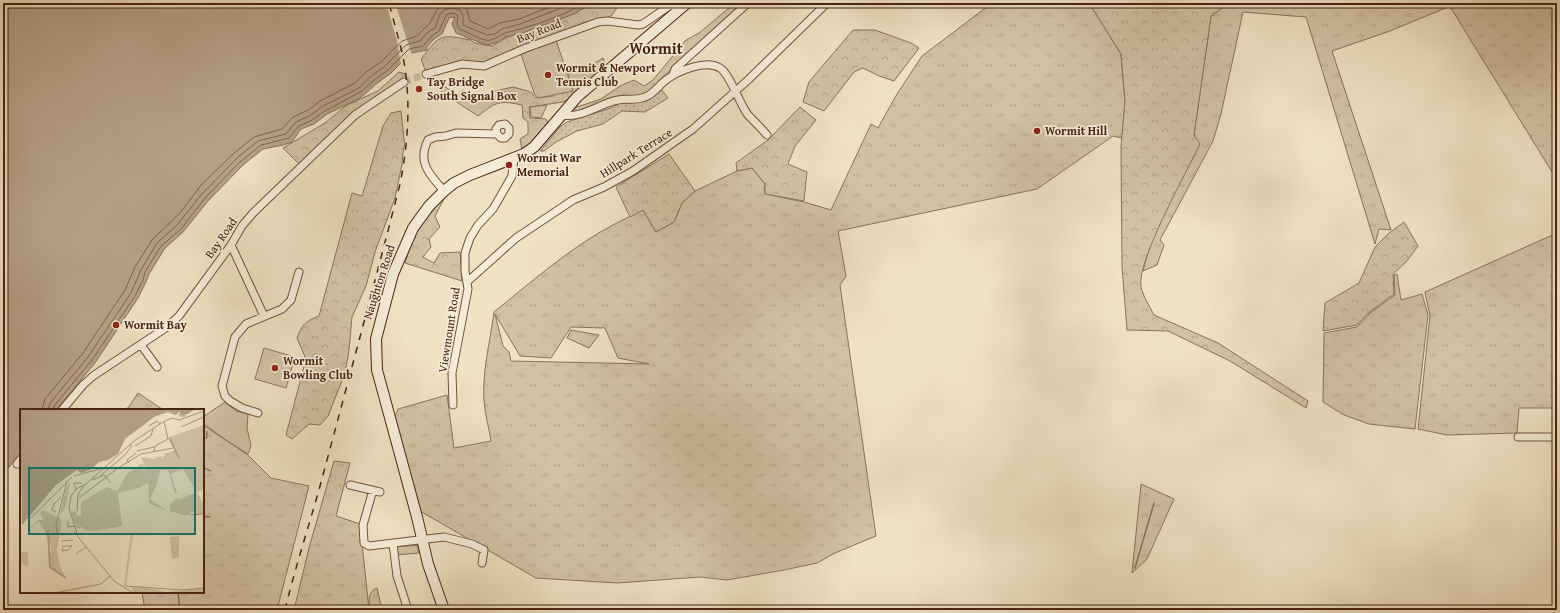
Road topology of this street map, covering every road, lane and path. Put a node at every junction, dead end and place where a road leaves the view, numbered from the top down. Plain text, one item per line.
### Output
1 (748, 3) edge
2 (827, 3) edge
3 (683, 6) edge
4 (426, 74) tunnel mouth
5 (673, 75) junction
6 (404, 82) tunnel mouth
7 (734, 91) junction
8 (565, 112) junction
9 (497, 134) dead end
10 (767, 134) dead end
11 (514, 158) junction
12 (444, 191) junction
13 (231, 245) junction
14 (299, 272) dead end
15 (467, 282) junction
16 (264, 316) junction
17 (141, 345) junction
18 (157, 367) dead end
19 (453, 405) dead end
20 (63, 409) edge
21 (258, 413) dead end
22 (1518, 437) dead end
23 (1557, 437) edge
24 (350, 485) dead end
25 (373, 490) junction
26 (380, 492) dead end
27 (423, 543) junction
28 (393, 544) junction
29 (482, 563) dead end
30 (408, 610) edge
31 (444, 610) edge

1 - 5 street
2 - 7 street, Hillpark Terrace
3 - 4 street, Bay Road
3 - 8 main road, Naughton Road
5 - 7 street
5 - 8 street
6 - 13 street, Bay Road
7 - 10 street
7 - 15 street, Hillpark Terrace
8 - 11 main road, Naughton Road
9 - 12 street
11 - 12 main road, Naughton Road
11 - 15 street, Viewmount Road
12 - 27 main road, Naughton Road
13 - 16 street
13 - 17 street, Bay Road
14 - 16 street
15 - 19 street, Viewmount Road
16 - 21 street
17 - 18 street
17 - 20 street, Bay Road
22 - 23 street
24 - 25 street
25 - 26 street
25 - 28 street
27 - 28 street
27 - 29 street
27 - 31 main road, Naughton Road
28 - 30 street

